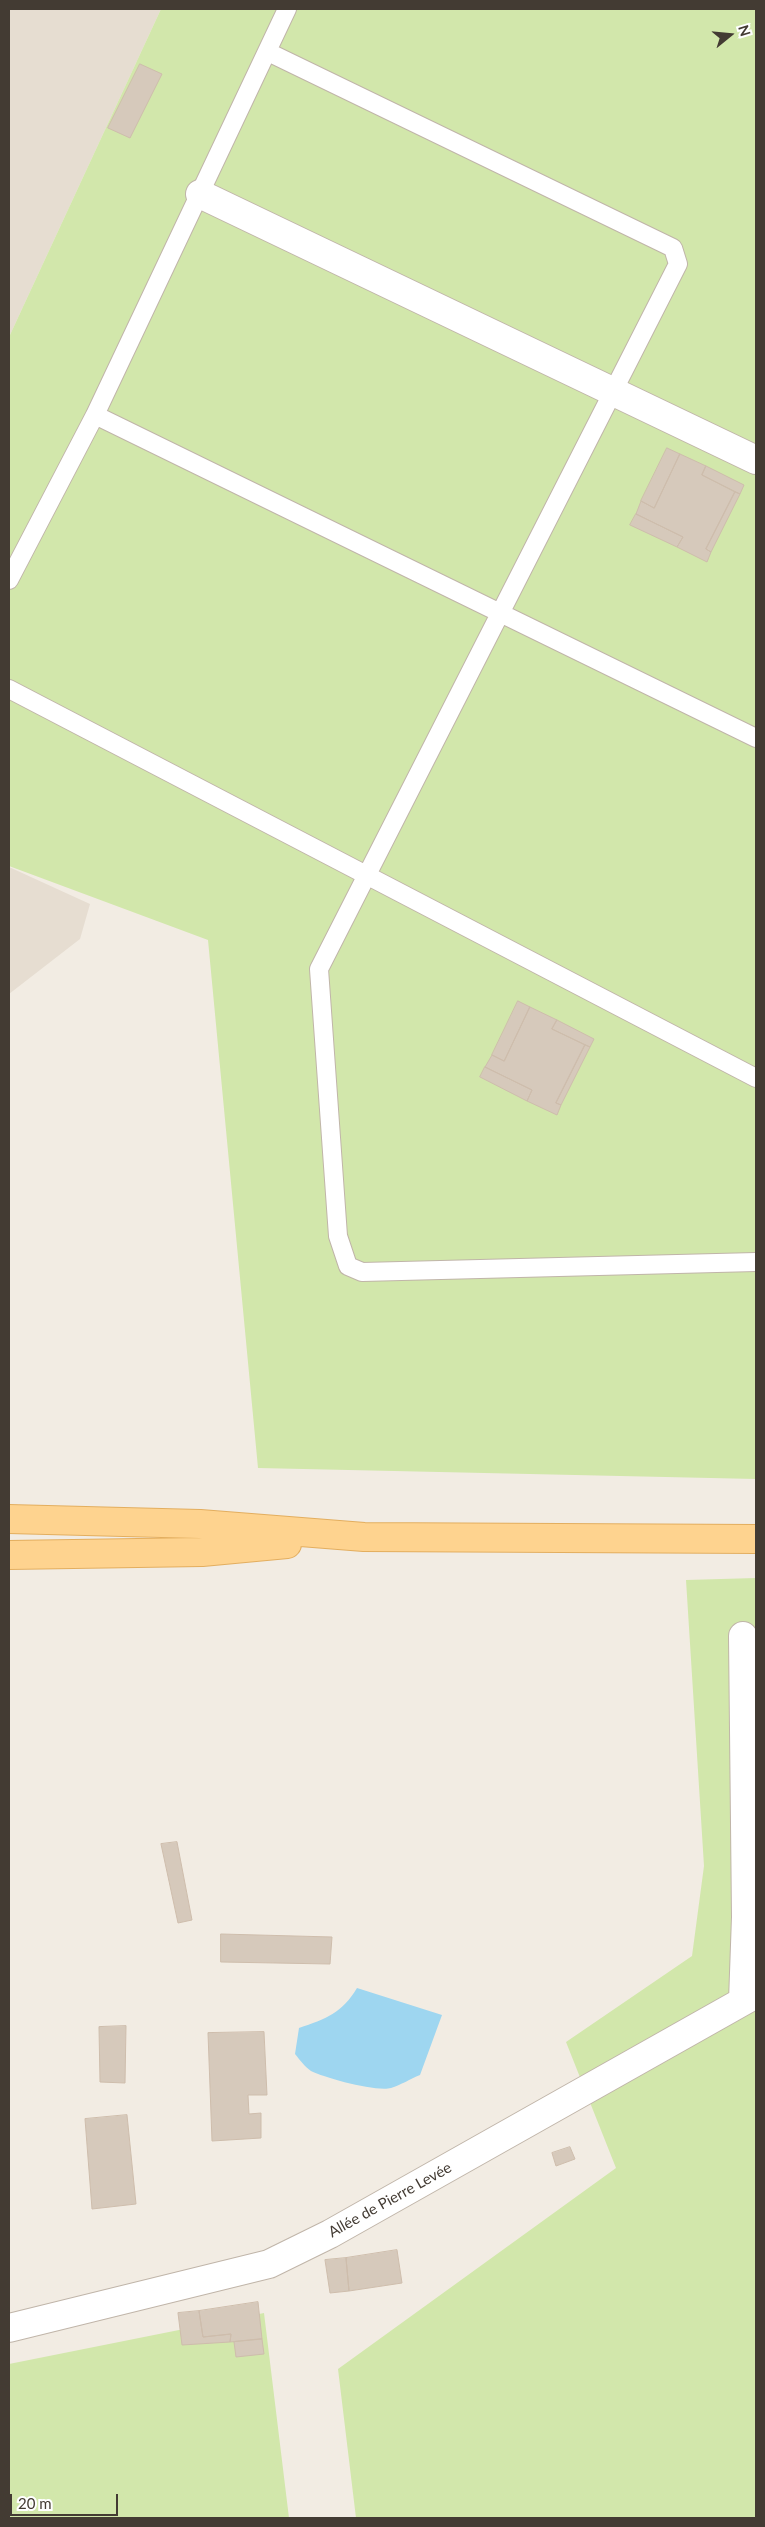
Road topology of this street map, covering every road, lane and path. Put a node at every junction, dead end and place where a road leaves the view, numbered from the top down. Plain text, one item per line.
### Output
1 (287, 9) edge
2 (268, 52) junction
3 (200, 194) junction
4 (613, 390) junction
5 (95, 415) junction
6 (756, 460) edge
7 (9, 580) edge
8 (500, 614) junction
9 (9, 689) edge
10 (756, 738) edge
11 (366, 876) junction
12 (756, 1078) edge
13 (756, 1262) edge
14 (9, 1519) edge
15 (364, 1538) junction
16 (756, 1539) edge
17 (9, 1555) edge
18 (750, 1632) edge
19 (749, 1997) edge
20 (9, 2328) edge

1 - 2 lane
2 - 3 lane
2 - 4 lane
3 - 4 street
3 - 5 lane
4 - 6 street
4 - 8 lane
5 - 7 lane
5 - 8 lane
8 - 10 lane
8 - 11 lane
9 - 11 lane
11 - 12 lane
11 - 13 lane
14 - 15 main road
15 - 16 main road
15 - 17 main road
18 - 19 street
19 - 20 street, Allée de Pierre Levée

